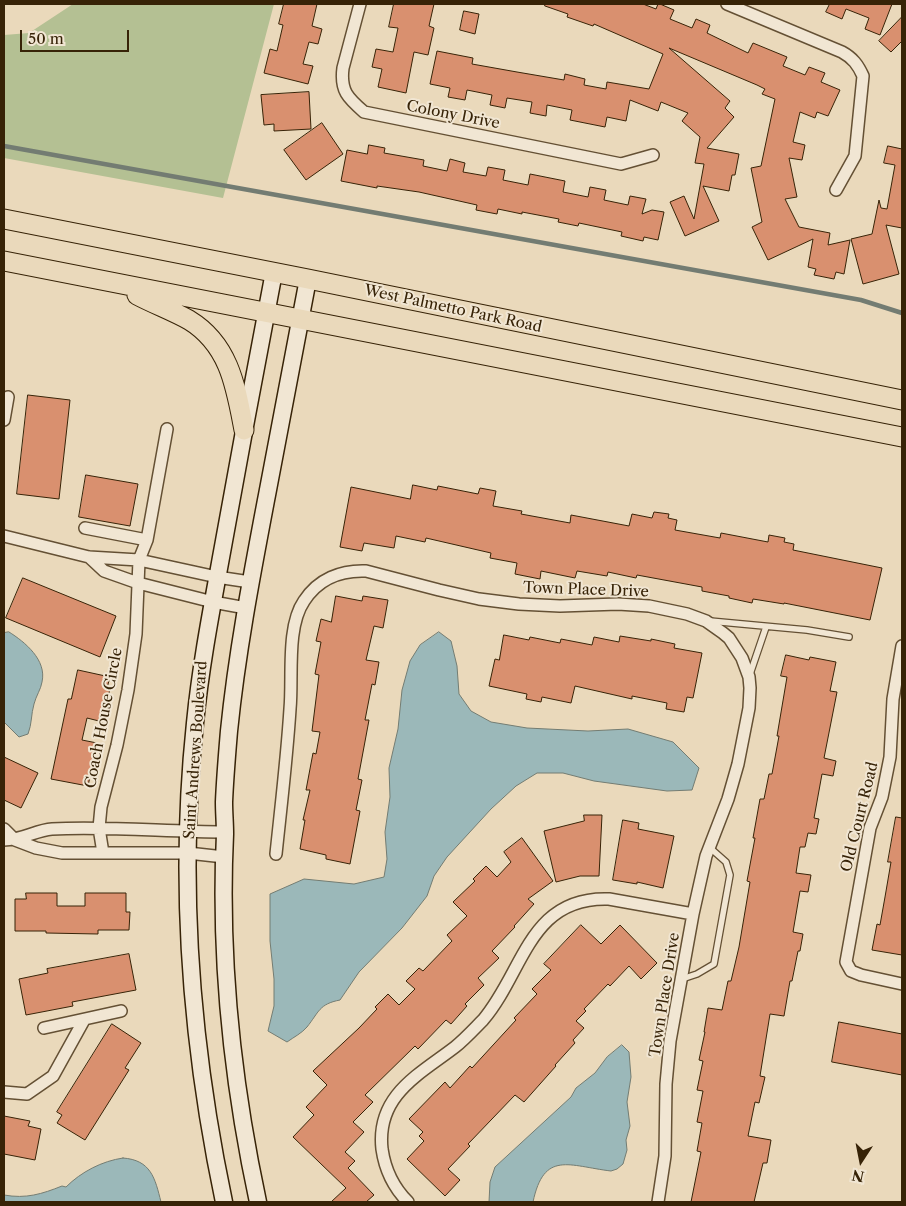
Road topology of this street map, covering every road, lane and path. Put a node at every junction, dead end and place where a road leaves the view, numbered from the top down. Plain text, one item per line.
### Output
1 (360, 4) edge
2 (727, 4) edge
3 (653, 155) dead end
4 (836, 190) dead end
5 (4, 219) edge
6 (4, 261) edge
7 (274, 272) junction
8 (308, 279) junction
9 (109, 282) junction
10 (266, 313) junction
11 (301, 320) junction
12 (8, 397) dead end
13 (902, 400) edge
14 (4, 420) edge
15 (167, 429) dead end
16 (244, 430) junction
17 (902, 437) edge
18 (85, 528) dead end
19 (4, 536) edge
20 (147, 540) junction
21 (89, 557) junction
22 (139, 560) junction
23 (217, 578) junction
24 (250, 582) junction
25 (138, 583) junction
26 (213, 602) junction
27 (246, 608) junction
28 (706, 621) junction
29 (766, 626) junction
30 (849, 638) dead end
31 (902, 646) edge
32 (749, 677) junction
33 (99, 828) junction
34 (4, 829) edge
35 (189, 832) junction
36 (225, 832) junction
37 (10, 840) edge
38 (709, 847) junction
39 (103, 853) junction
40 (188, 853) junction
41 (276, 854) dead end
42 (224, 857) junction
43 (694, 914) junction
44 (682, 979) junction
45 (902, 984) edge
46 (121, 1011) dead end
47 (84, 1020) junction
48 (44, 1028) dead end
49 (4, 1092) edge
50 (224, 1202) edge
51 (258, 1202) edge
52 (408, 1202) edge
53 (658, 1202) edge

1 - 3 street, Colony Drive
2 - 4 street
5 - 7 main road, West Palmetto Park Road
6 - 9 main road
7 - 8 main road, West Palmetto Park Road
7 - 10 street, Saint Andrews Boulevard
8 - 11 street
8 - 13 main road, West Palmetto Park Road
9 - 10 main road
9 - 16 main road
10 - 11 main road
10 - 16 street, Saint Andrews Boulevard
11 - 17 main road
11 - 24 street
12 - 14 street
15 - 20 street, Coach House Circle
16 - 23 street, Saint Andrews Boulevard
18 - 20 street
19 - 21 street
20 - 22 street, Coach House Circle
21 - 22 street
21 - 25 street
22 - 23 street
22 - 25 street, Coach House Circle
23 - 24 street
23 - 26 street, Saint Andrews Boulevard
24 - 27 street
25 - 26 street
25 - 33 street, Coach House Circle
26 - 27 street
26 - 35 street, Saint Andrews Boulevard
27 - 36 street
28 - 29 lane
28 - 32 street, Town Place Drive
28 - 41 street, Town Place Drive
29 - 30 lane
29 - 32 lane
31 - 45 street, Old Court Road
32 - 38 street, Town Place Drive
33 - 35 street
33 - 37 street
33 - 39 street, Coach House Circle
34 - 37 street
35 - 36 street
35 - 40 street, Saint Andrews Boulevard
36 - 42 street
37 - 39 street
38 - 43 street, Town Place Drive
38 - 44 lane
39 - 40 street
40 - 42 street
40 - 50 street, Saint Andrews Boulevard
42 - 51 street
43 - 44 street, Town Place Drive
43 - 52 street
44 - 53 street, Town Place Drive
46 - 47 street
47 - 48 street
47 - 49 street

